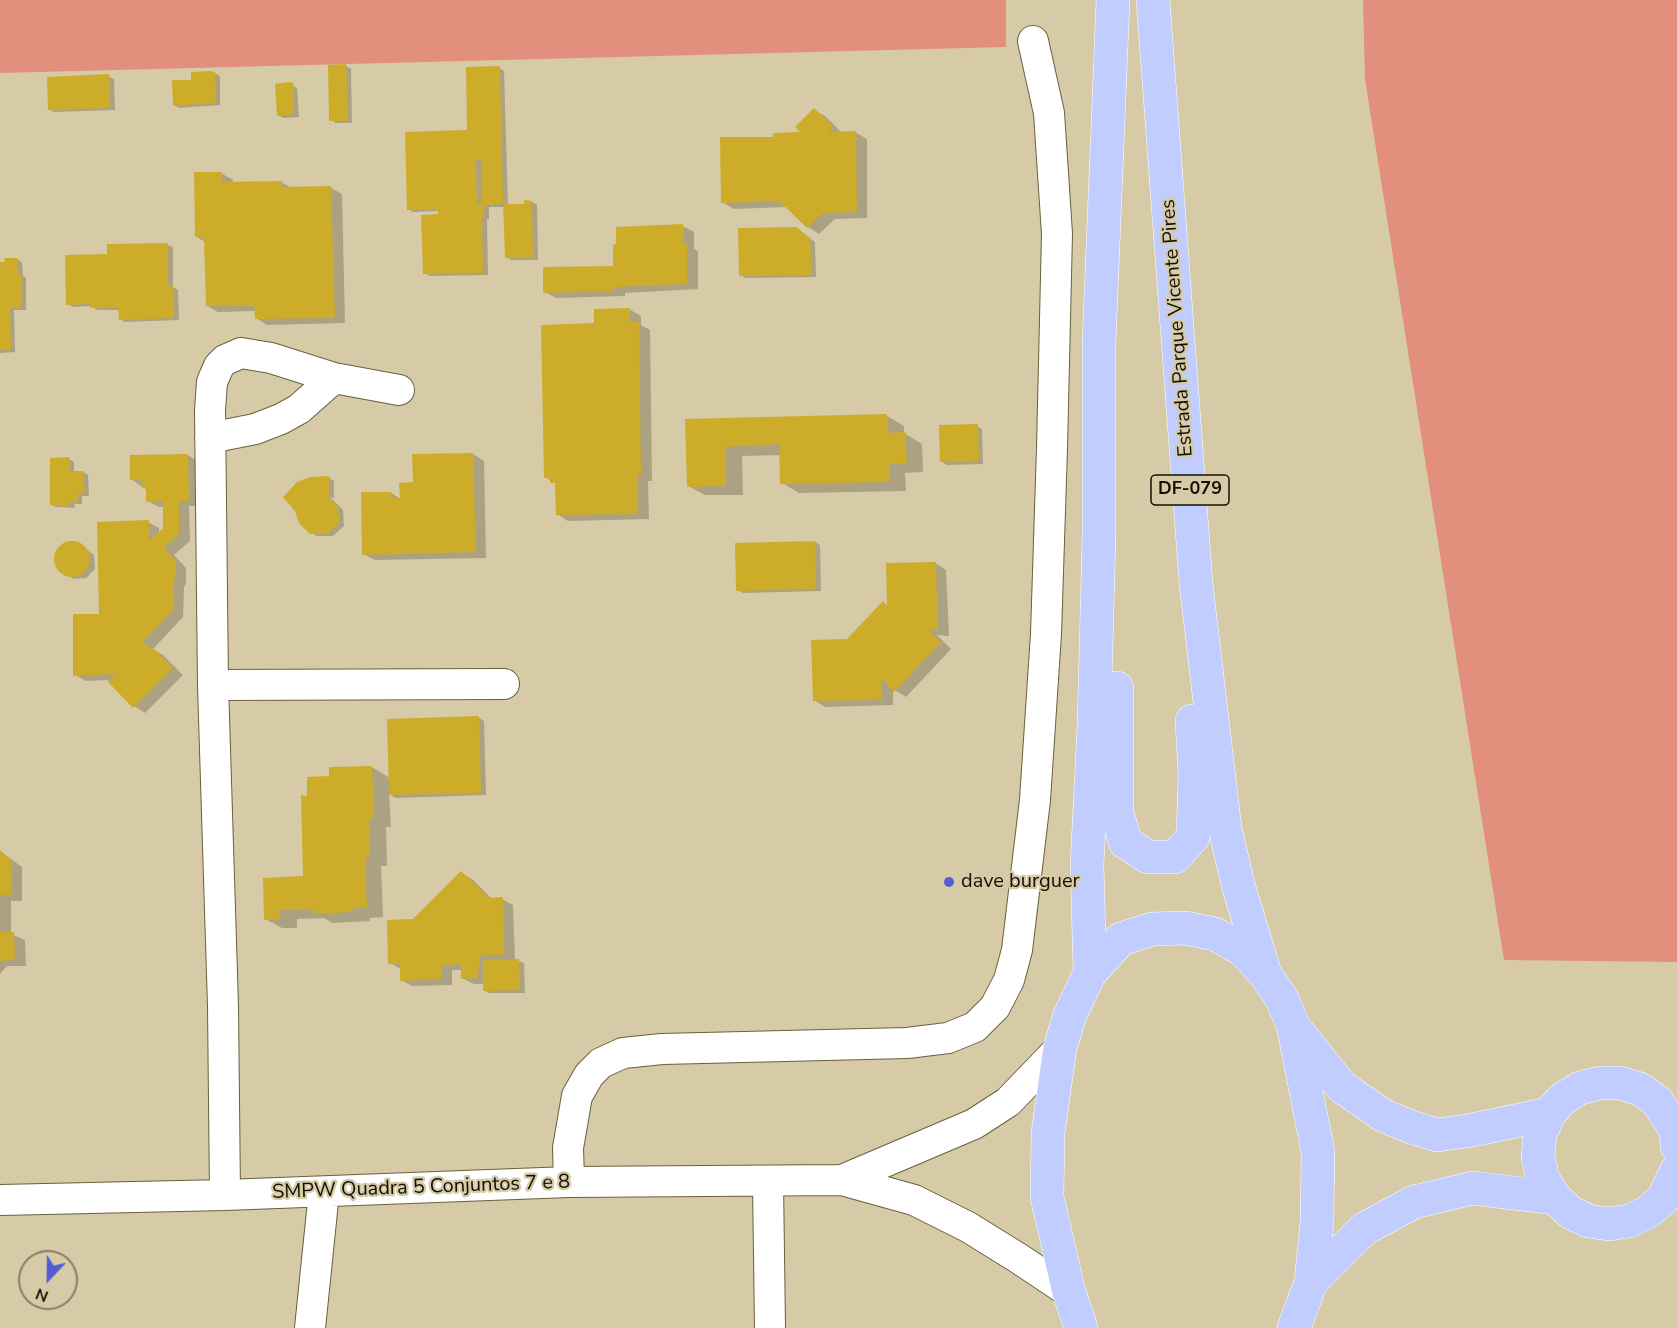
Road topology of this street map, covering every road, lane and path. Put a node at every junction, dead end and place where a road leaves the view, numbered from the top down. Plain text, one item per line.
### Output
1 (1113, 0) edge
2 (1153, 0) edge
3 (1033, 41) dead end
4 (334, 378) junction
5 (399, 390) dead end
6 (210, 438) junction
7 (1099, 534) junction
8 (1196, 584) junction
9 (504, 684) dead end
10 (213, 685) junction
11 (1090, 973) junction
12 (1264, 974) junction
13 (1293, 1025) junction
14 (1060, 1048) junction
15 (1667, 1105) edge
16 (1549, 1114) junction
17 (1677, 1146) edge
18 (1677, 1170) edge
19 (842, 1180) junction
20 (768, 1181) junction
21 (568, 1182) junction
22 (324, 1192) junction
23 (225, 1196) junction
24 (1670, 1197) edge
25 (1555, 1198) junction
26 (0, 1200) edge
27 (1311, 1282) junction
28 (1069, 1292) junction
29 (310, 1328) edge
30 (770, 1328) edge
31 (1081, 1328) edge
32 (1294, 1328) edge

1 - 7 main road, DF-079
2 - 8 main road, Estrada Parque Vicente Pires / DF-079
3 - 21 street
4 - 5 street
4 - 6 street
4 - 6 street
6 - 10 street
7 - 8 main road
7 - 11 main road, DF-079
8 - 12 main road, Estrada Parque Vicente Pires / DF-079
9 - 10 street
10 - 23 street
11 - 12 main road, DF-079
11 - 14 main road, DF-079
12 - 13 main road, DF-079
13 - 16 main road
13 - 27 main road, DF-079
14 - 19 street, SMPW Quadra 5 Conjuntos 7 e 8
14 - 28 main road, DF-079
15 - 16 main road
15 - 17 main road
16 - 25 main road
18 - 24 main road
19 - 20 street, SMPW Quadra 5 Conjuntos 7 e 8
19 - 28 street, SMPW Quadra 5 Conjuntos 7 e 8
20 - 21 street, SMPW Quadra 5 Conjuntos 7 e 8
20 - 30 street
21 - 22 street, SMPW Quadra 5 Conjuntos 7 e 8
22 - 23 street, SMPW Quadra 5 Conjuntos 7 e 8
22 - 29 street
23 - 26 street, SMPW Quadra 5 Conjuntos 7 e 8
24 - 25 main road
25 - 27 main road
27 - 32 main road, DF-079
28 - 31 main road, DF-079

